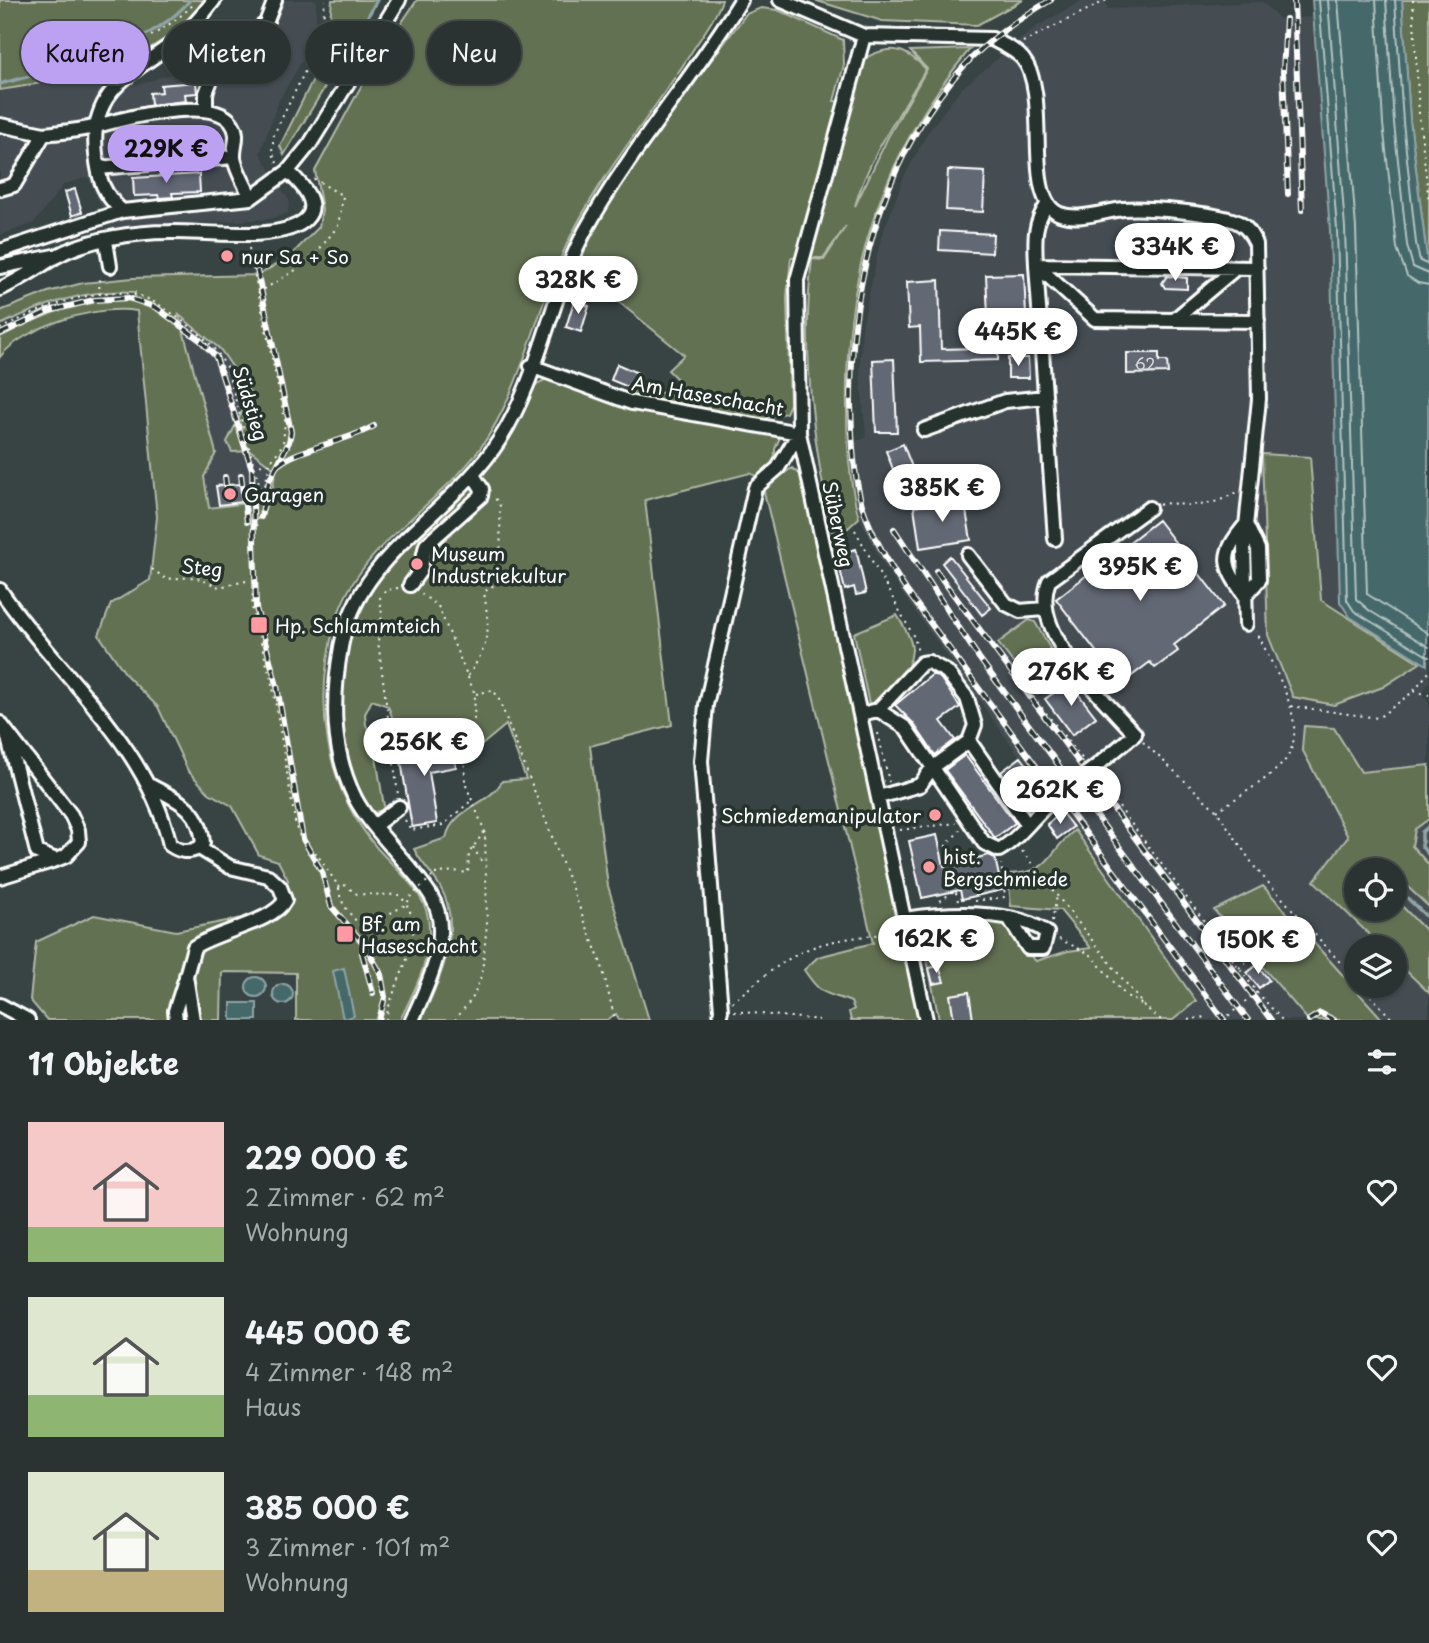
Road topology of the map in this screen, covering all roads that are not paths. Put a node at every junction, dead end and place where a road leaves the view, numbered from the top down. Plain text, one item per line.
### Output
1 (214, 0) edge
2 (275, 0) edge
3 (399, 0) edge
4 (741, 0) edge
5 (779, 0) edge
6 (864, 36) junction
7 (206, 109) junction
8 (0, 125) edge
9 (97, 126) junction
10 (44, 134) junction
11 (234, 157) junction
12 (97, 167) junction
13 (288, 170) junction
14 (0, 189) edge
15 (251, 198) junction
16 (1047, 205) junction
17 (122, 211) junction
18 (106, 241) junction
19 (0, 251) edge
20 (58, 256) junction
21 (1036, 265) junction
22 (0, 267) edge
23 (110, 267) dead end
24 (1236, 268) junction
25 (1257, 268) junction
26 (0, 280) edge
27 (0, 289) edge
28 (1174, 320) junction
29 (1258, 321) junction
30 (531, 366) junction
31 (1045, 397) junction
32 (924, 430) dead end
33 (799, 433) junction
34 (473, 475) junction
35 (1149, 508) road end
36 (1055, 539) dead end
37 (968, 555) dead end
38 (410, 585) road end
39 (0, 590) edge
40 (1044, 609) junction
41 (1246, 624) road end
42 (871, 712) junction
43 (4, 729) edge
44 (969, 741) junction
45 (932, 768) junction
46 (151, 786) junction
47 (886, 795) junction
48 (399, 807) road end
49 (1026, 823) junction
50 (374, 827) junction
51 (199, 848) junction
52 (56, 860) junction
53 (0, 877) edge
54 (1009, 918) junction
55 (906, 924) junction
56 (186, 976) junction
57 (0, 1005) edge
58 (720, 1015) edge
59 (194, 1018) edge
60 (28, 1020) edge
61 (176, 1020) edge
62 (412, 1020) edge
63 (926, 1020) edge

1 - 9 street
2 - 7 street
3 - 13 street
4 - 30 street
5 - 6 street
6 - 16 street
6 - 33 street, Süberweg
7 - 9 street
7 - 11 street
8 - 10 street
9 - 10 street
9 - 12 street
10 - 14 street
11 - 12 street
11 - 15 street
12 - 17 street
13 - 15 street
13 - 18 street
15 - 17 street
16 - 21 street
16 - 25 street
17 - 19 street
18 - 20 street
18 - 23 street
20 - 22 street
20 - 26 street
20 - 27 street
21 - 24 street
21 - 28 street
21 - 31 street
24 - 25 street
24 - 28 street
25 - 29 street
28 - 29 street
29 - 41 street
30 - 33 street, Am Haseschacht
30 - 34 street
31 - 32 street
31 - 36 street
33 - 42 street, Süberweg
33 - 58 street
34 - 38 street
34 - 50 street
35 - 40 street
37 - 40 street
39 - 46 street
40 - 49 street, bridge
42 - 44 street
42 - 45 street
42 - 47 street, Süberweg
43 - 52 street
43 - 52 street
44 - 45 street
44 - 49 street
45 - 47 street
45 - 49 street
46 - 51 street
46 - 51 street
47 - 55 street, Süberweg
48 - 50 street
50 - 62 street
51 - 56 street
52 - 53 street
54 - 54 street
54 - 55 street
55 - 63 street, Süberweg
56 - 59 street
56 - 61 street
57 - 60 street

